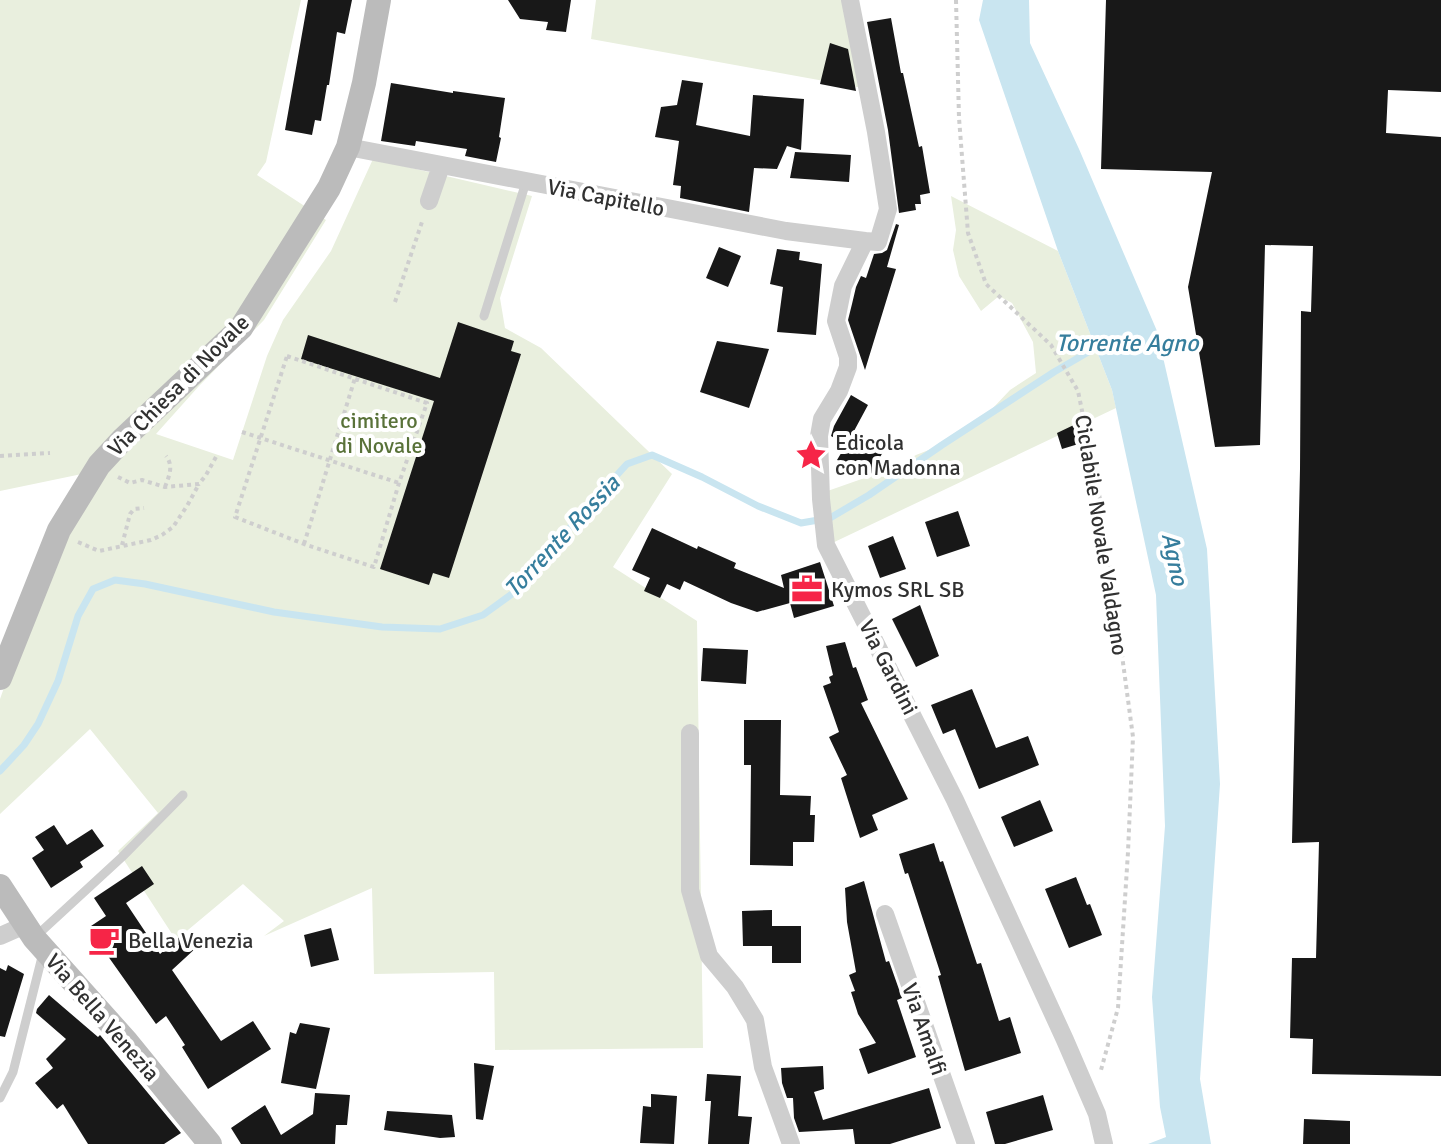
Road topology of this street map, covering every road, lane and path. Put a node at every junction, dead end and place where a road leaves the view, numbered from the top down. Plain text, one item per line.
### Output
1 (379, 0) edge
2 (850, 0) edge
3 (956, 0) edge
4 (348, 147) junction
5 (441, 166) junction
6 (526, 182) junction
7 (429, 201) joint
8 (865, 241) junction
9 (395, 302) dead end
10 (484, 316) dead end
11 (355, 378) junction
12 (242, 432) dead end
13 (260, 438) junction
14 (50, 453) dead end
15 (217, 455) dead end
16 (0, 456) edge
17 (166, 456) dead end
18 (330, 460) junction
19 (118, 477) dead end
20 (399, 483) junction
21 (199, 484) junction
22 (165, 487) junction
23 (144, 508) dead end
24 (70, 536) junction
25 (304, 544) junction
26 (122, 545) junction
27 (0, 678) edge
28 (690, 733) dead end
29 (183, 795) dead end
30 (0, 886) edge
31 (885, 914) dead end
32 (0, 936) edge
33 (34, 937) junction
34 (0, 1098) edge
35 (1092, 1104) junction
36 (210, 1144) edge
37 (791, 1144) edge
38 (966, 1144) edge
39 (1104, 1144) edge

1 - 4 main road, Via Chiesa di Novale
2 - 8 street, Via Gardini
3 - 35 path, Ciclabile Novale Valdagno
4 - 5 street, Via Capitello
4 - 24 main road, Via Chiesa di Novale
5 - 6 street, Via Capitello
5 - 7 street
6 - 8 street, Via Capitello
6 - 10 lane
7 - 9 path
8 - 35 street, Via Gardini
11 - 13 path
11 - 18 path
11 - 20 path
12 - 13 path
13 - 18 path
13 - 25 path
14 - 16 path
15 - 21 path
17 - 22 path
18 - 20 path
18 - 25 path
19 - 22 path
20 - 25 path
21 - 22 path
21 - 26 path
23 - 26 path
24 - 26 path
24 - 27 main road, Via Chiesa di Novale
28 - 37 street
29 - 33 lane
30 - 33 main road, Via Bella Venezia
31 - 38 street, Via Amalfi
32 - 33 street
33 - 34 lane
33 - 36 main road, Via Bella Venezia
35 - 39 street, Via Gardini

